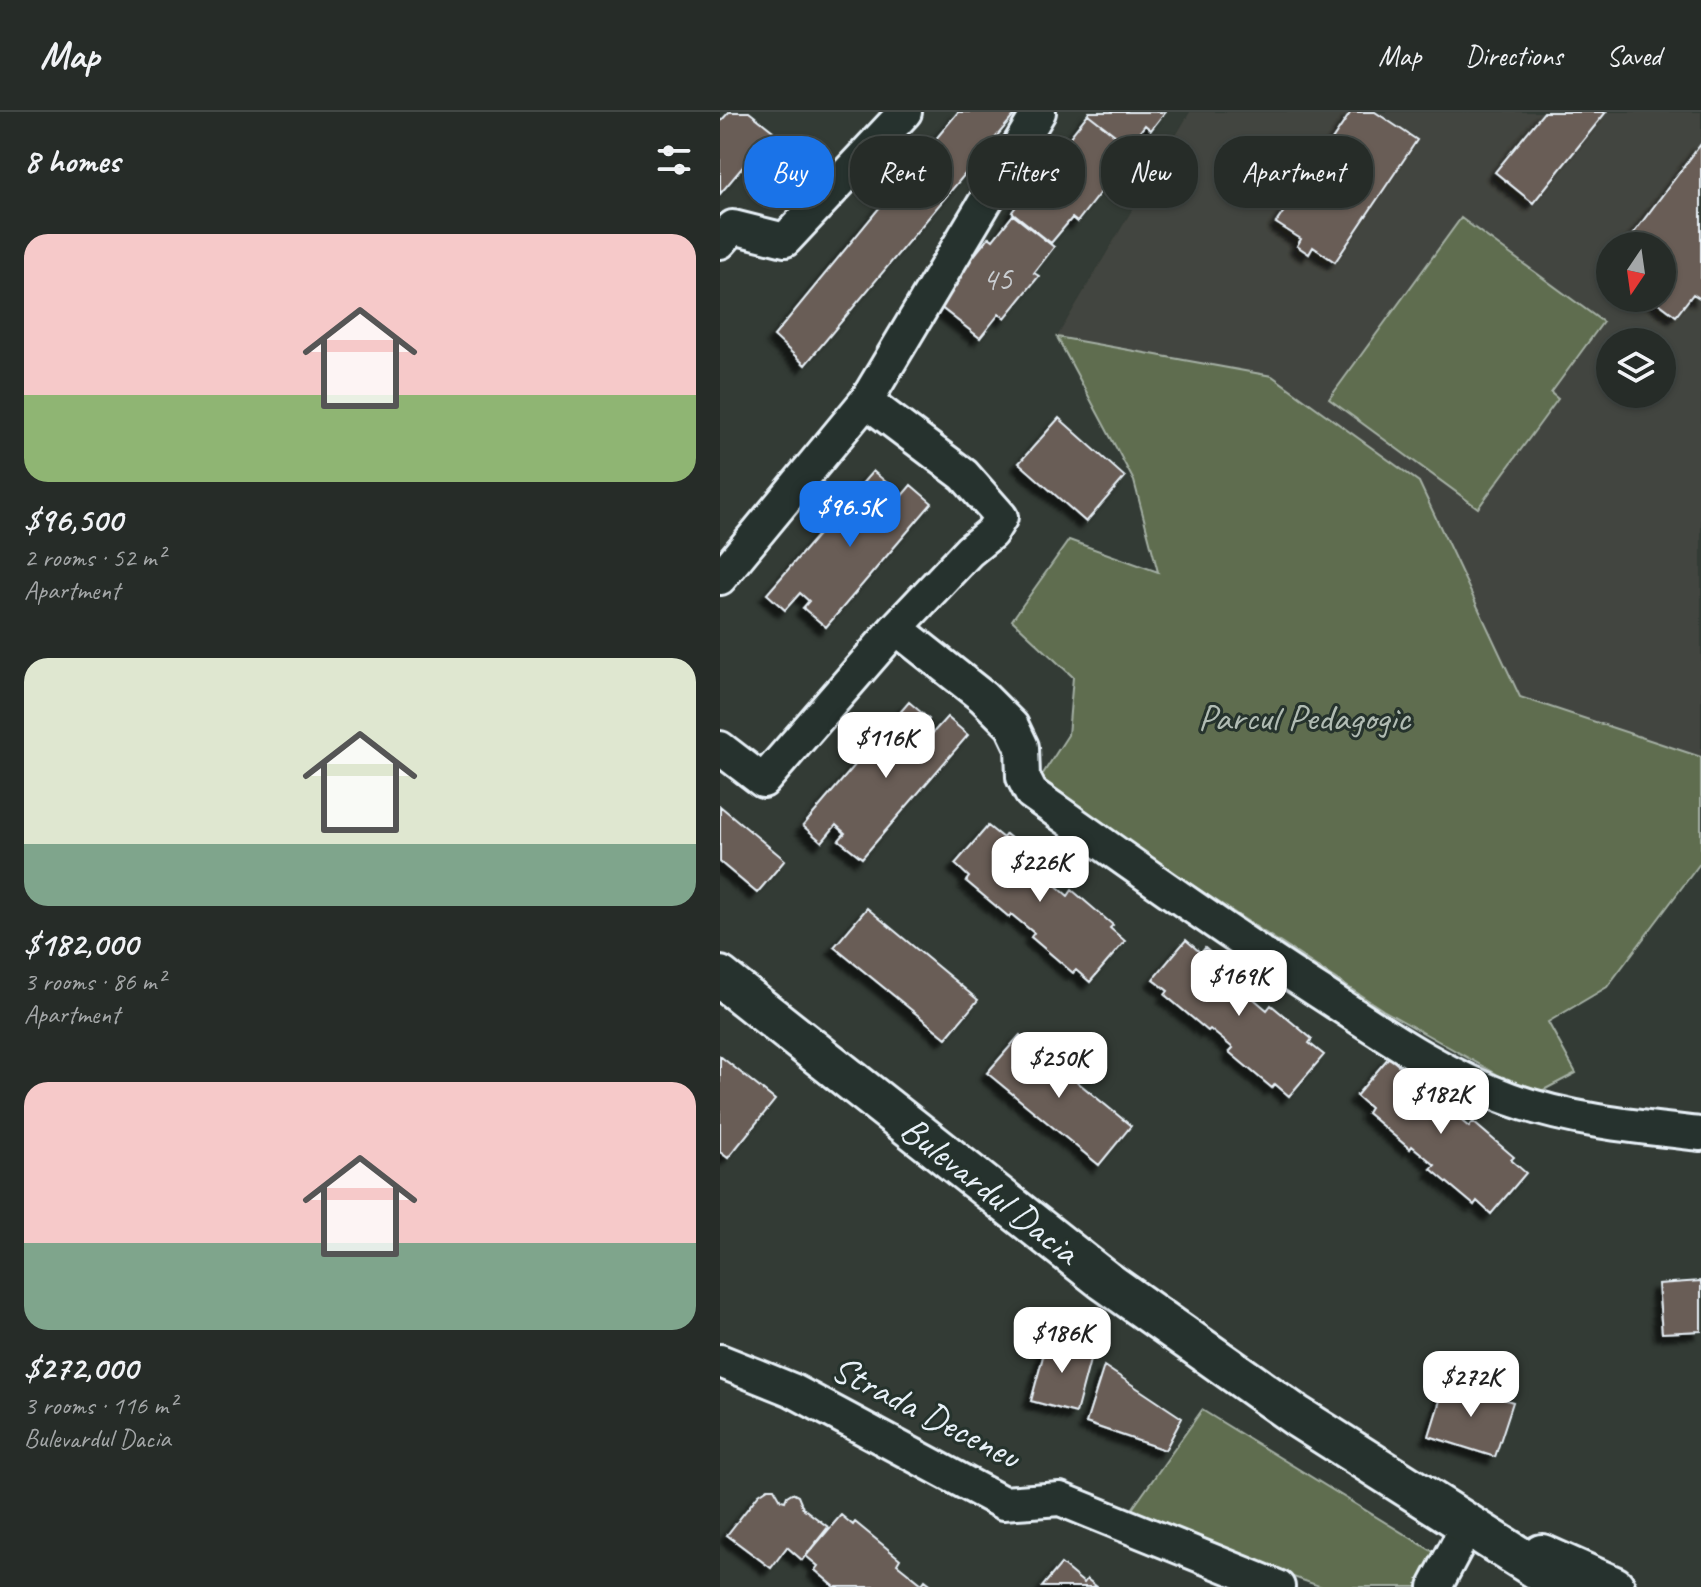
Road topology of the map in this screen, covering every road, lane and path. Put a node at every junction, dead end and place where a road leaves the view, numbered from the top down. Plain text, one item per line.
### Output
1 (905, 112) edge
2 (1039, 112) edge
3 (720, 242) edge
4 (866, 401) junction
5 (720, 578) edge
6 (896, 628) junction
7 (720, 748) edge
8 (720, 977) edge
9 (1701, 1134) edge
10 (720, 1361) edge
11 (1469, 1523) junction
12 (1278, 1587) edge
13 (1435, 1587) edge
14 (1566, 1587) edge
15 (1614, 1587) edge

1 - 3 street
2 - 4 street
4 - 5 street
4 - 6 street
6 - 7 street
6 - 9 street
8 - 11 main road, Bulevardul Dacia
10 - 12 street, Strada Deceneu
11 - 13 street
11 - 14 main road, Bulevardul Dacia
11 - 15 main road, Bulevardul Dacia

